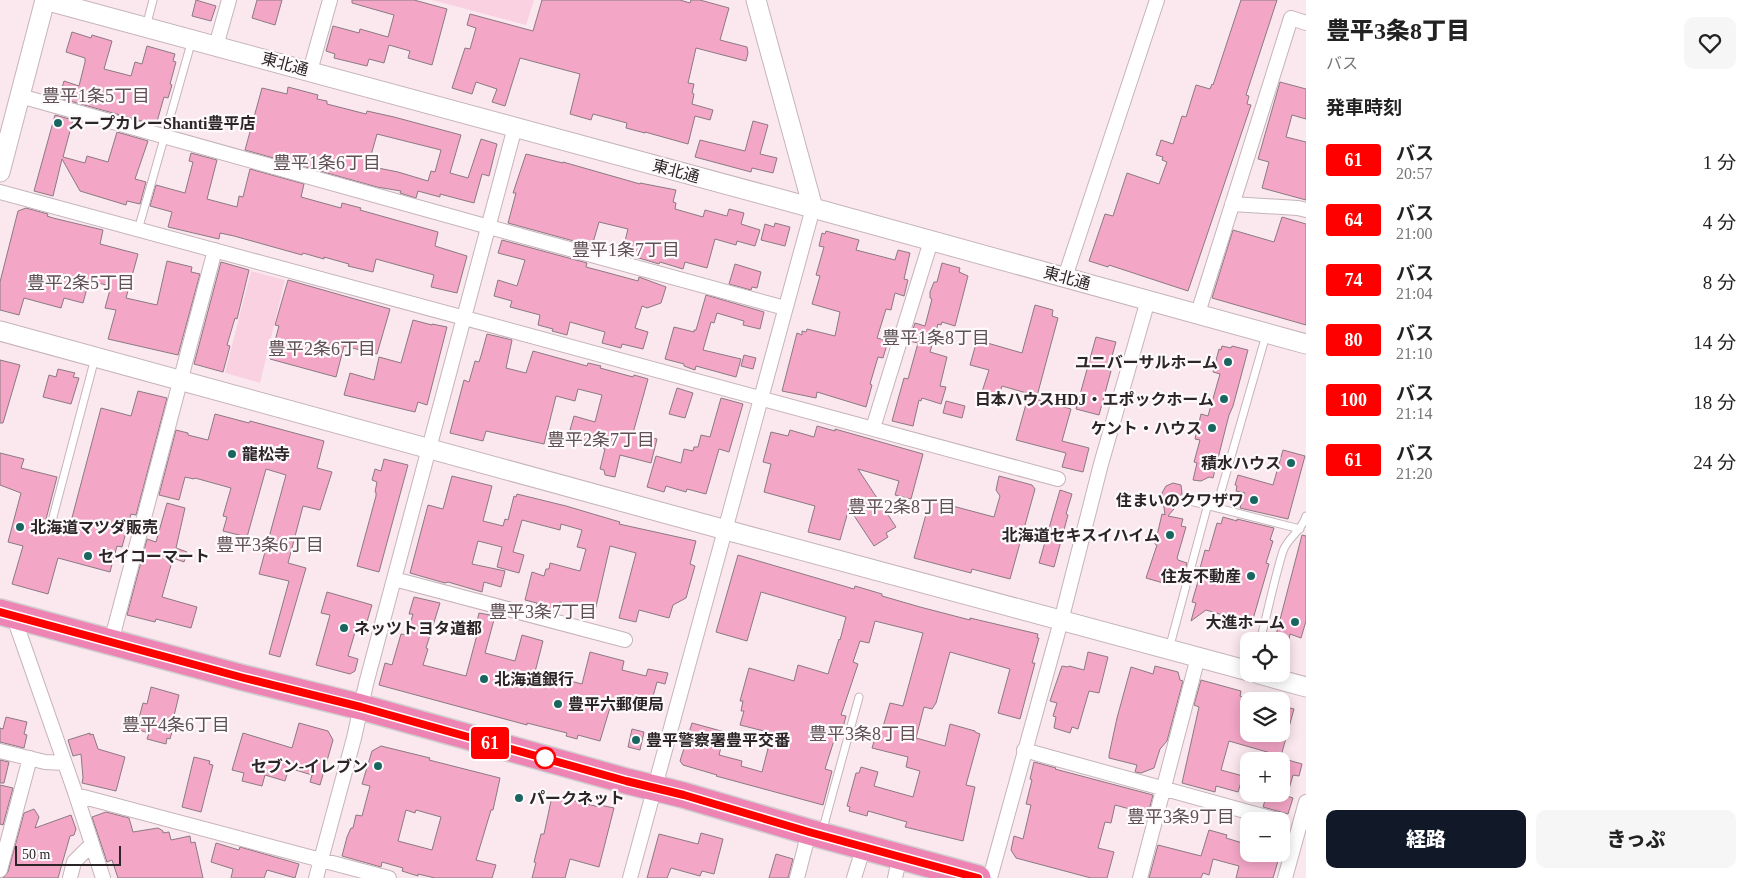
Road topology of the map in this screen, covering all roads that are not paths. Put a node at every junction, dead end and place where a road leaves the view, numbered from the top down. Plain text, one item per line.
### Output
1 (45, 0) edge
2 (153, 0) edge
3 (228, 0) edge
4 (330, 0) edge
5 (756, 0) edge
6 (1157, 0) edge
7 (1306, 23) edge
8 (146, 27) junction
9 (192, 39) junction
10 (216, 46) junction
11 (310, 71) junction
12 (20, 96) junction
13 (516, 127) junction
14 (165, 136) junction
15 (0, 172) edge
16 (0, 192) edge
17 (1232, 204) junction
18 (813, 208) junction
19 (1306, 210) edge
20 (489, 227) junction
21 (138, 230) junction
22 (931, 241) junction
23 (216, 250) junction
24 (1065, 277) junction
25 (1148, 300) junction
26 (785, 308) junction
27 (1198, 314) junction
28 (465, 318) junction
29 (0, 332) edge
30 (1266, 334) junction
31 (1306, 344) edge
32 (95, 358) junction
33 (182, 381) junction
34 (761, 398) junction
35 (874, 428) junction
36 (430, 448) junction
37 (1058, 479) dead end
38 (1182, 499) dead end
39 (1208, 504) junction
40 (1306, 516) edge
41 (53, 517) dead end
42 (1303, 527) edge
43 (726, 530) junction
44 (394, 578) junction
45 (6, 614) edge
46 (1061, 621) junction
47 (1262, 632) edge
48 (625, 640) dead end
49 (111, 642) junction
50 (1169, 649) junction
51 (1198, 657) junction
52 (1240, 669) edge
53 (1288, 682) edge
54 (1306, 687) edge
55 (859, 697) dead end
56 (361, 707) junction
57 (0, 750) edge
58 (1024, 750) junction
59 (30, 758) junction
60 (64, 763) junction
61 (656, 787) junction
62 (1164, 789) junction
63 (76, 795) junction
64 (1306, 802) edge
65 (1248, 812) edge
66 (1290, 824) edge
67 (1299, 826) junction
68 (815, 833) junction
69 (92, 844) junction
70 (864, 846) junction
71 (321, 859) junction
72 (898, 867) edge
73 (0, 870) edge
74 (70, 878) edge
75 (103, 878) edge
76 (316, 878) edge
77 (389, 878) edge
78 (630, 878) edge
79 (797, 878) edge
80 (854, 878) edge
81 (978, 878) edge
82 (990, 878) edge
83 (1140, 878) edge
84 (1285, 878) edge

1 - 8 street, 東北通
1 - 12 street
2 - 8 lane
3 - 10 street
4 - 11 street
5 - 18 street
6 - 24 street
7 - 17 street
8 - 9 street, 東北通
9 - 10 street, 東北通
9 - 14 lane
10 - 11 street, 東北通
11 - 13 street, 東北通
12 - 14 street
12 - 15 street
13 - 18 street, 東北通
13 - 20 street
14 - 20 street
14 - 21 lane
16 - 21 street
17 - 19 street
17 - 27 street
18 - 22 street, 東北通
18 - 26 street
20 - 26 street
20 - 28 street
21 - 23 street
22 - 24 street, 東北通
22 - 35 street
23 - 28 street
23 - 33 street
24 - 25 street, 東北通
25 - 27 street, 東北通
25 - 46 street
26 - 34 street
27 - 30 street, 東北通
28 - 34 street
28 - 36 street
29 - 32 street
30 - 31 street, 東北通
30 - 39 lane
32 - 33 street
32 - 41 lane
33 - 36 street
33 - 49 street
34 - 35 street
34 - 43 street
35 - 37 street
36 - 43 street
36 - 44 street
38 - 39 lane
39 - 42 lane
39 - 50 lane
40 - 42 lane
42 - 47 lane
43 - 46 street
43 - 61 street
44 - 48 street
44 - 56 street
45 - 49 highway
45 - 60 street
46 - 50 street
46 - 58 street
49 - 56 highway
50 - 51 street
51 - 52 street
51 - 62 street
53 - 54 street
55 - 68 lane
56 - 61 highway
56 - 71 street
57 - 59 street
58 - 62 street
58 - 82 street
59 - 60 street
59 - 73 street
60 - 63 street
61 - 68 highway
61 - 78 street
62 - 65 street
62 - 83 street
63 - 69 street
63 - 71 street
64 - 67 street
66 - 67 street
67 - 84 street
68 - 70 highway
68 - 79 street
69 - 74 street
69 - 75 street
70 - 72 highway
70 - 80 street
71 - 76 street
71 - 77 street
72 - 81 highway

